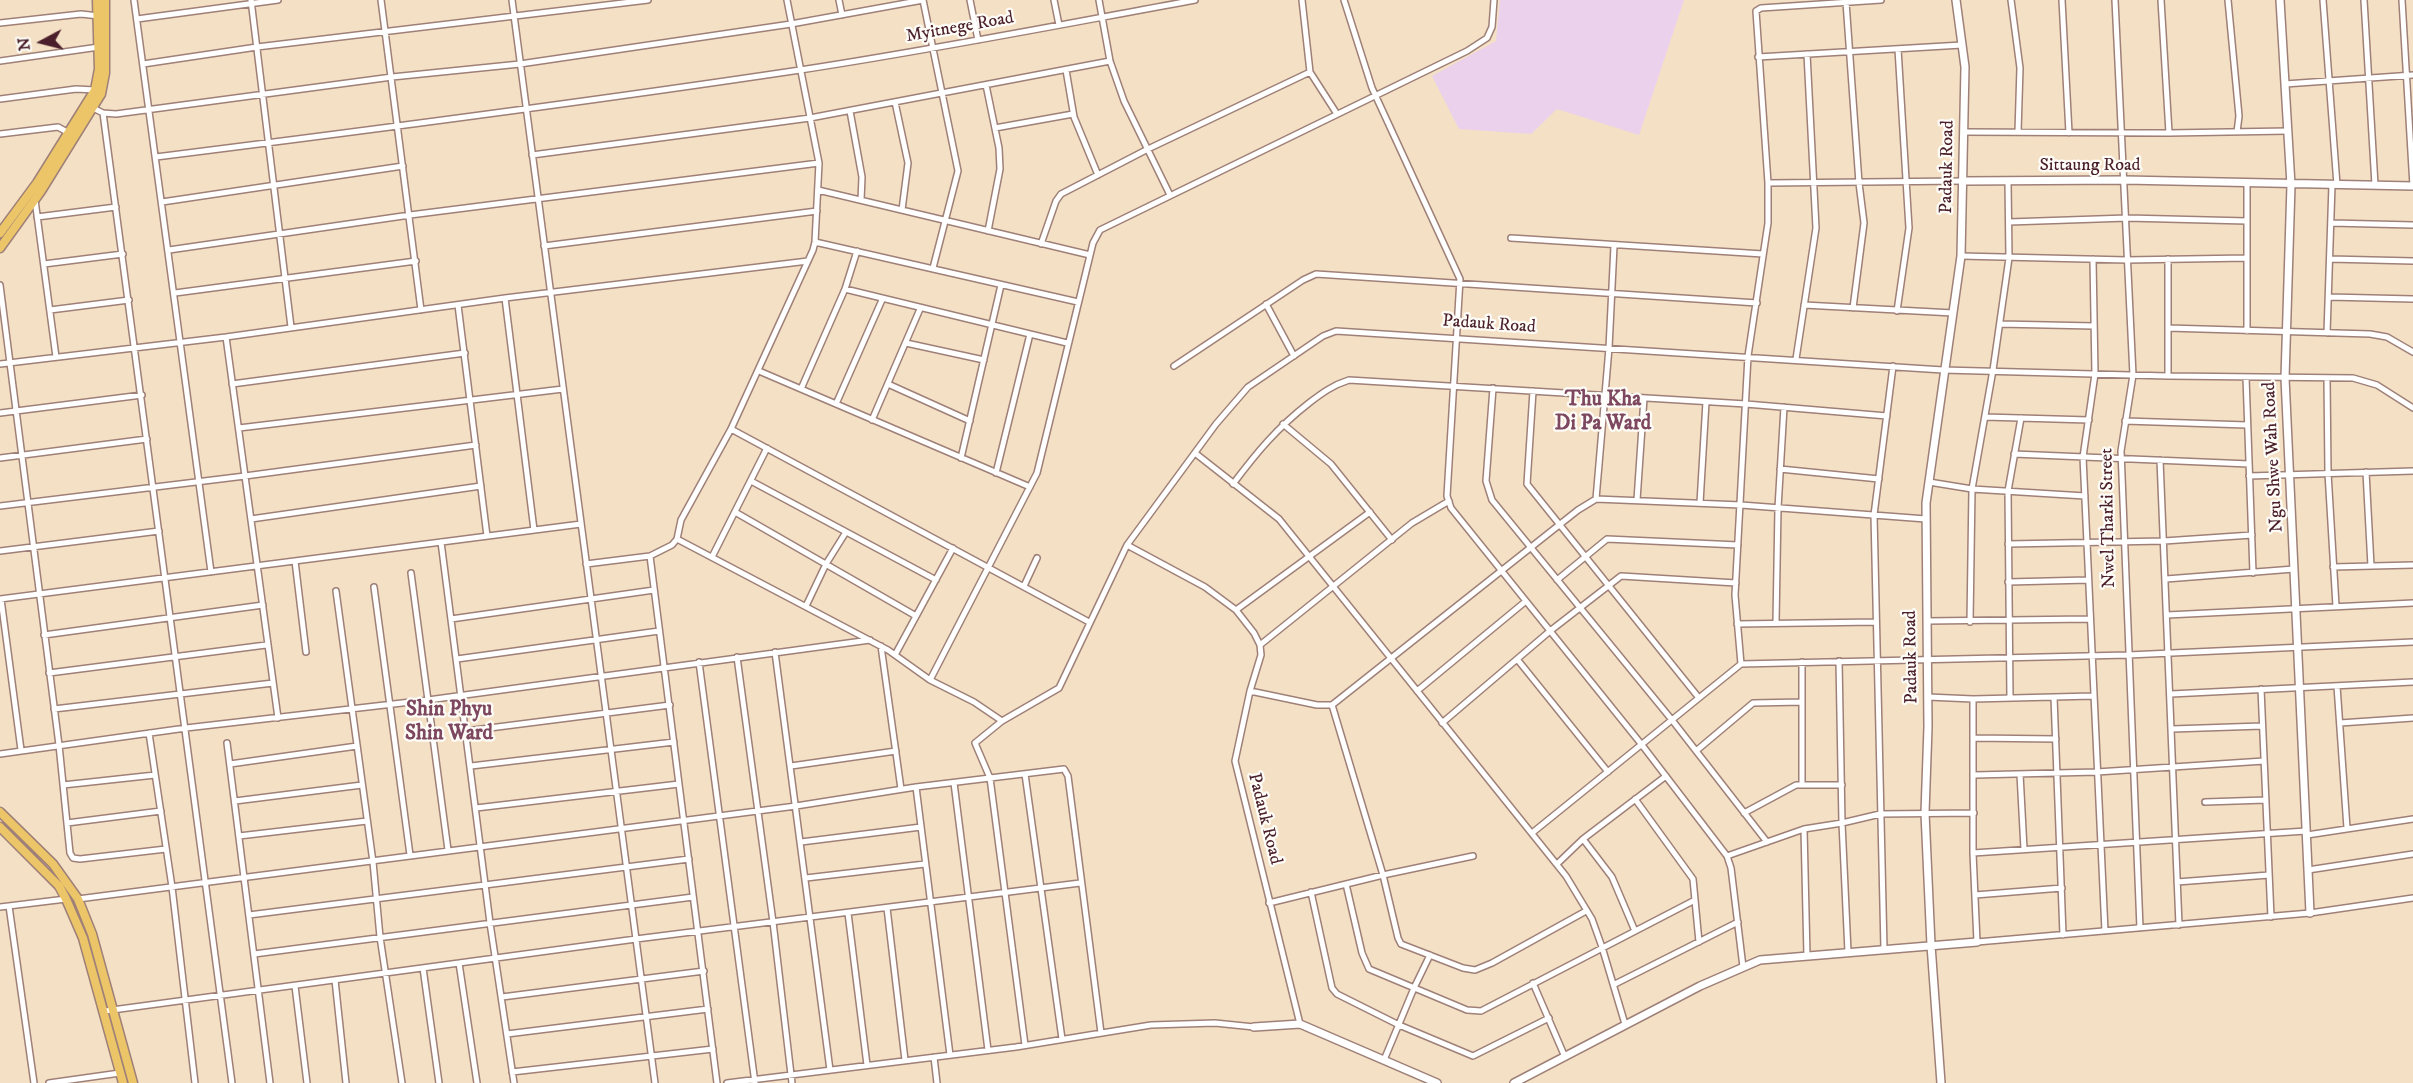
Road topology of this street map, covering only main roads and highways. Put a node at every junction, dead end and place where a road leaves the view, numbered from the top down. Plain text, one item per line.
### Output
1 (97, 0) edge
2 (105, 0) edge
3 (102, 16) junction
4 (38, 188) junction
5 (2, 227) edge
6 (0, 248) edge
7 (1, 815) edge
8 (0, 827) edge
9 (123, 1083) edge
10 (133, 1083) edge

1 - 3 main road
2 - 3 main road
3 - 4 main road
3 - 4 main road
4 - 5 main road
4 - 6 main road
7 - 10 main road
8 - 9 main road

